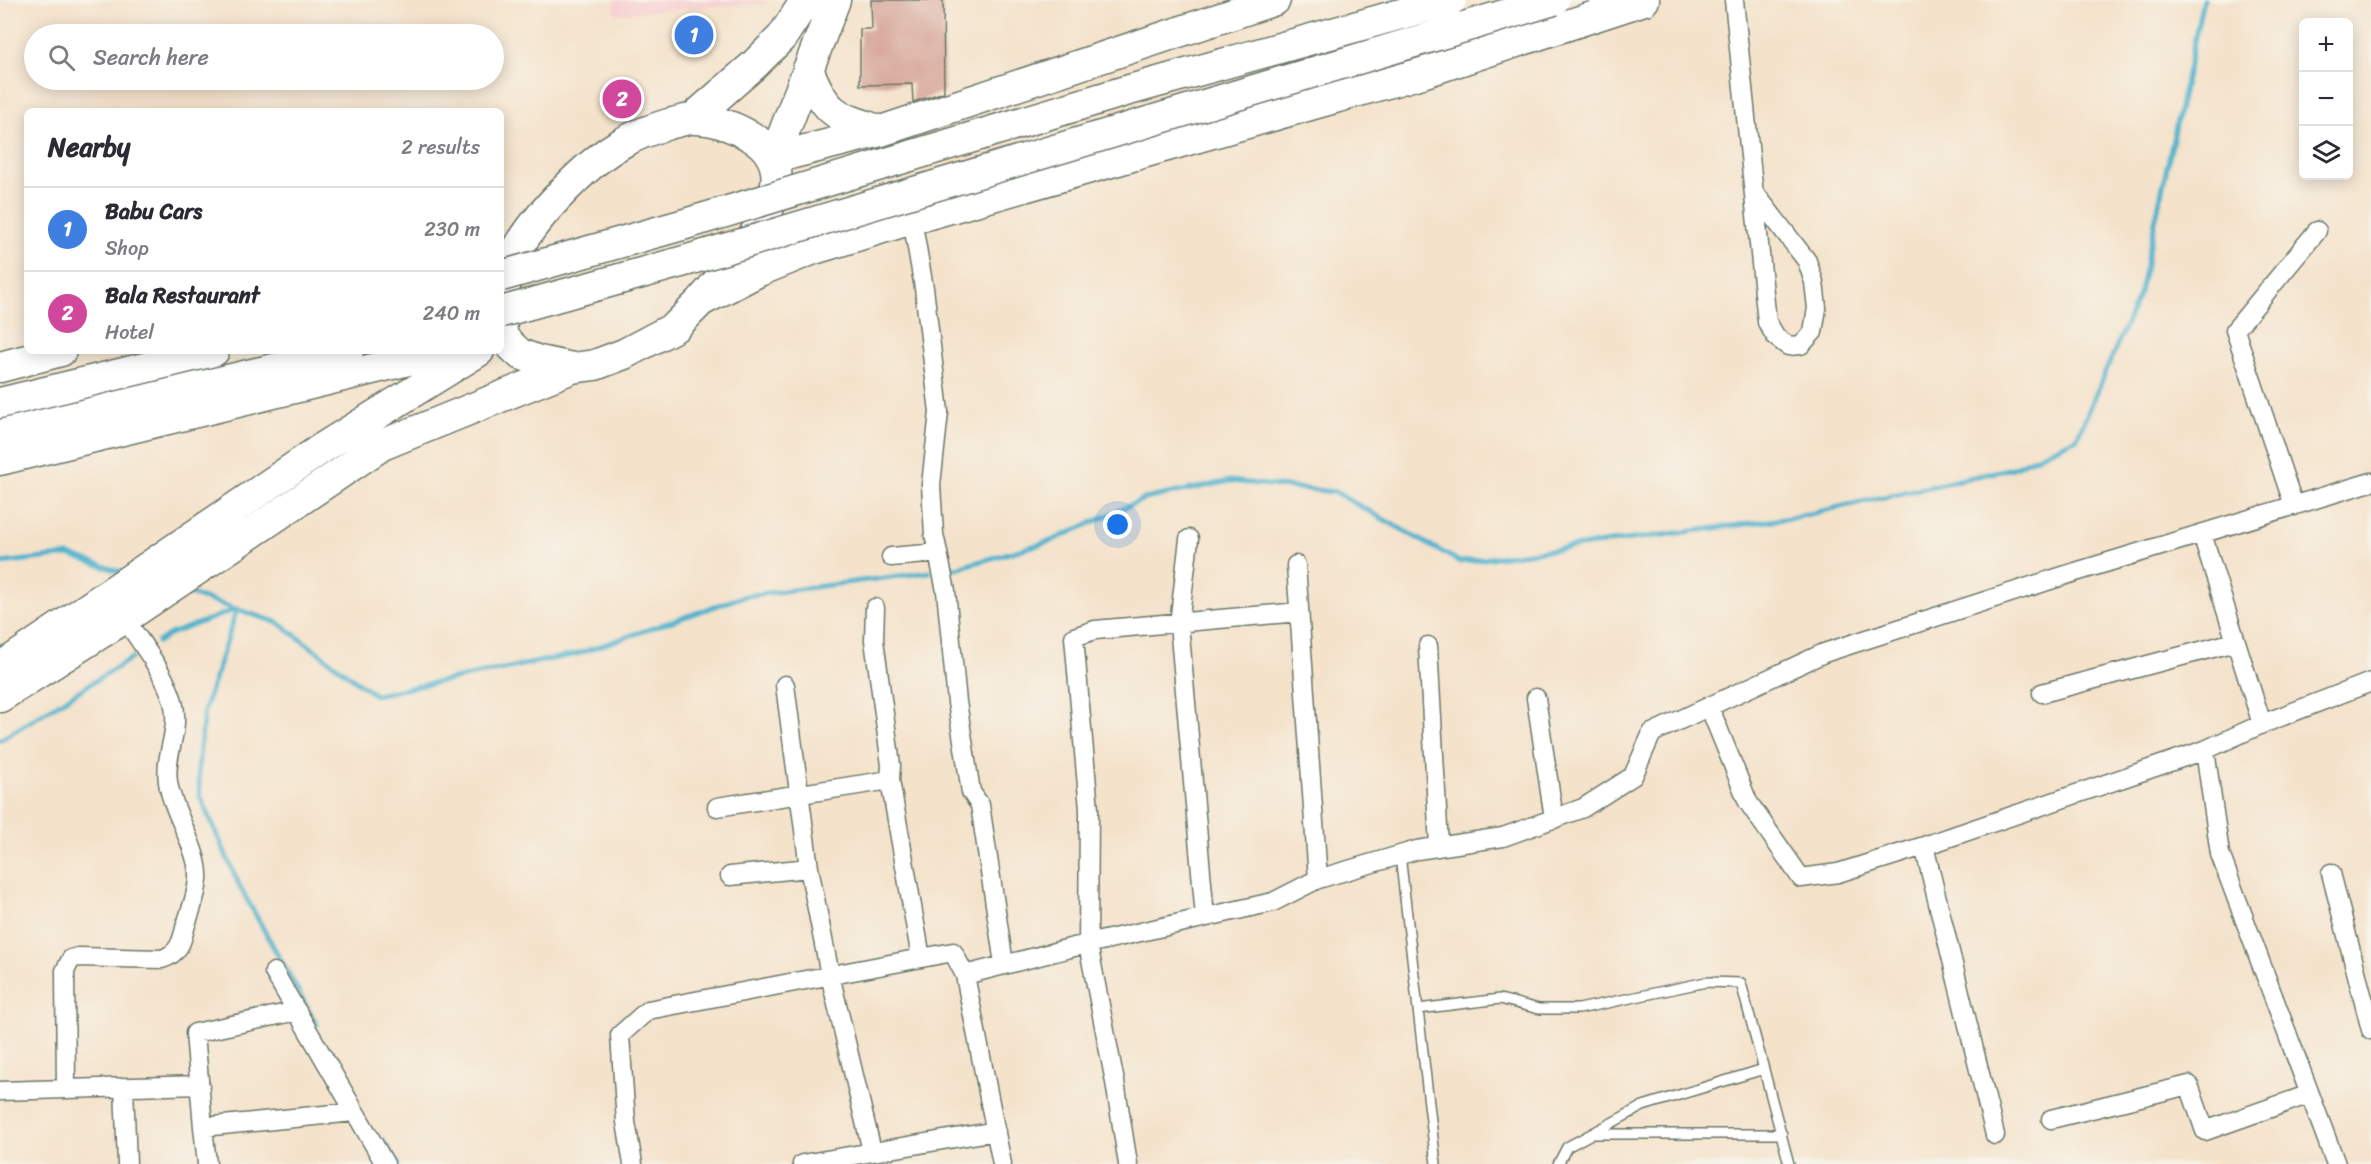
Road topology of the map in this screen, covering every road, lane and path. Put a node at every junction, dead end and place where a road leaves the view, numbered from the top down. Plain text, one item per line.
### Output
1 (806, 0) edge
2 (835, 0) edge
3 (1275, 0) edge
4 (1450, 0) edge
5 (1554, 0) edge
6 (1644, 0) edge
7 (1734, 0) edge
8 (808, 69) junction
9 (693, 118) junction
10 (881, 132) junction
11 (774, 158) junction
12 (1754, 192) junction
13 (542, 216) junction
14 (912, 219) junction
15 (504, 229) edge
16 (2317, 231) dead end
17 (504, 275) edge
18 (504, 290) edge
19 (701, 301) junction
20 (504, 311) edge
21 (504, 340) edge
22 (24, 343) edge
23 (0, 348) edge
24 (49, 354) edge
25 (202, 354) edge
26 (336, 354) edge
27 (434, 354) edge
28 (474, 354) edge
29 (0, 367) edge
30 (572, 368) junction
31 (0, 403) edge
32 (0, 435) edge
33 (0, 460) edge
34 (2371, 482) edge
35 (2294, 506) junction
36 (2202, 534) junction
37 (1189, 539) dead end
38 (938, 553) junction
39 (891, 557) dead end
40 (1296, 565) dead end
41 (125, 606) junction
42 (875, 608) dead end
43 (1299, 612) junction
44 (1179, 624) junction
45 (2235, 642) junction
46 (1428, 646) dead end
47 (0, 668) edge
48 (2371, 682) edge
49 (785, 685) dead end
50 (2042, 693) dead end
51 (0, 697) edge
52 (1536, 698) dead end
53 (1709, 706) junction
54 (2262, 724) junction
55 (2205, 750) junction
56 (890, 780) junction
57 (798, 792) junction
58 (717, 807) dead end
59 (1554, 819) junction
60 (1439, 846) junction
61 (1924, 846) junction
62 (1400, 855) junction
63 (809, 868) junction
64 (2331, 873) dead end
65 (730, 876) dead end
66 (1318, 879) junction
67 (1205, 917) junction
68 (1088, 944) junction
69 (921, 958) junction
70 (1004, 964) junction
71 (274, 972) dead end
72 (830, 975) junction
73 (965, 975) junction
74 (1418, 1009) junction
75 (297, 1011) junction
76 (2371, 1030) edge
77 (1764, 1069) junction
78 (200, 1085) junction
79 (124, 1087) junction
80 (66, 1089) junction
81 (0, 1090) edge
82 (2310, 1094) junction
83 (354, 1112) junction
84 (2051, 1119) dead end
85 (203, 1127) junction
86 (996, 1131) junction
87 (1589, 1134) junction
88 (1782, 1134) junction
89 (1995, 1135) dead end
90 (872, 1151) junction
91 (127, 1164) edge
92 (207, 1164) edge
93 (385, 1164) edge
94 (633, 1164) edge
95 (802, 1164) edge
96 (1002, 1164) edge
97 (1128, 1164) edge
98 (1436, 1164) edge
99 (1558, 1164) edge
100 (1789, 1164) edge
101 (2336, 1164) edge

1 - 9 highway
2 - 8 highway
3 - 10 highway
4 - 17 highway, bridge
5 - 20 highway, bridge
6 - 14 highway
7 - 12 street
8 - 10 highway
8 - 11 highway
9 - 11 highway
9 - 13 highway
10 - 11 highway
11 - 19 highway
12 - 12 street
13 - 15 highway
13 - 18 highway
14 - 19 highway
14 - 38 street
16 - 35 street
19 - 30 highway
21 - 30 highway
22 - 23 highway
24 - 29 highway
25 - 31 highway
26 - 32 highway
27 - 33 highway
28 - 41 highway
30 - 41 highway
34 - 35 street
35 - 36 street
36 - 45 street
36 - 53 street
37 - 44 street
38 - 39 street
38 - 70 street
40 - 43 street
41 - 47 highway
41 - 51 highway
41 - 80 street
42 - 56 street
43 - 44 street
43 - 66 street
44 - 67 street
44 - 68 street
45 - 50 street
45 - 54 street
46 - 60 street
48 - 54 street
49 - 57 street
52 - 59 street
53 - 59 street
53 - 61 street
54 - 55 street
55 - 61 street
55 - 82 street
56 - 57 street
56 - 69 street
57 - 58 street
57 - 63 street
59 - 60 street
60 - 62 street
61 - 89 street
62 - 66 street
62 - 74 lane
63 - 65 street
63 - 72 street
64 - 76 street
66 - 67 street
67 - 68 street
68 - 70 street
68 - 97 street
69 - 72 street
69 - 73 street
70 - 73 street
71 - 75 street
72 - 90 street
72 - 94 street
73 - 86 street
74 - 77 lane
74 - 98 lane
75 - 78 street
75 - 83 street
77 - 87 lane
77 - 88 lane
78 - 79 street
78 - 85 street
79 - 80 street
79 - 91 street
80 - 81 street
82 - 84 street
82 - 101 street
83 - 85 street
83 - 93 street
85 - 92 street
86 - 90 street
86 - 96 street
87 - 88 lane
87 - 99 lane
88 - 100 lane
90 - 95 street

